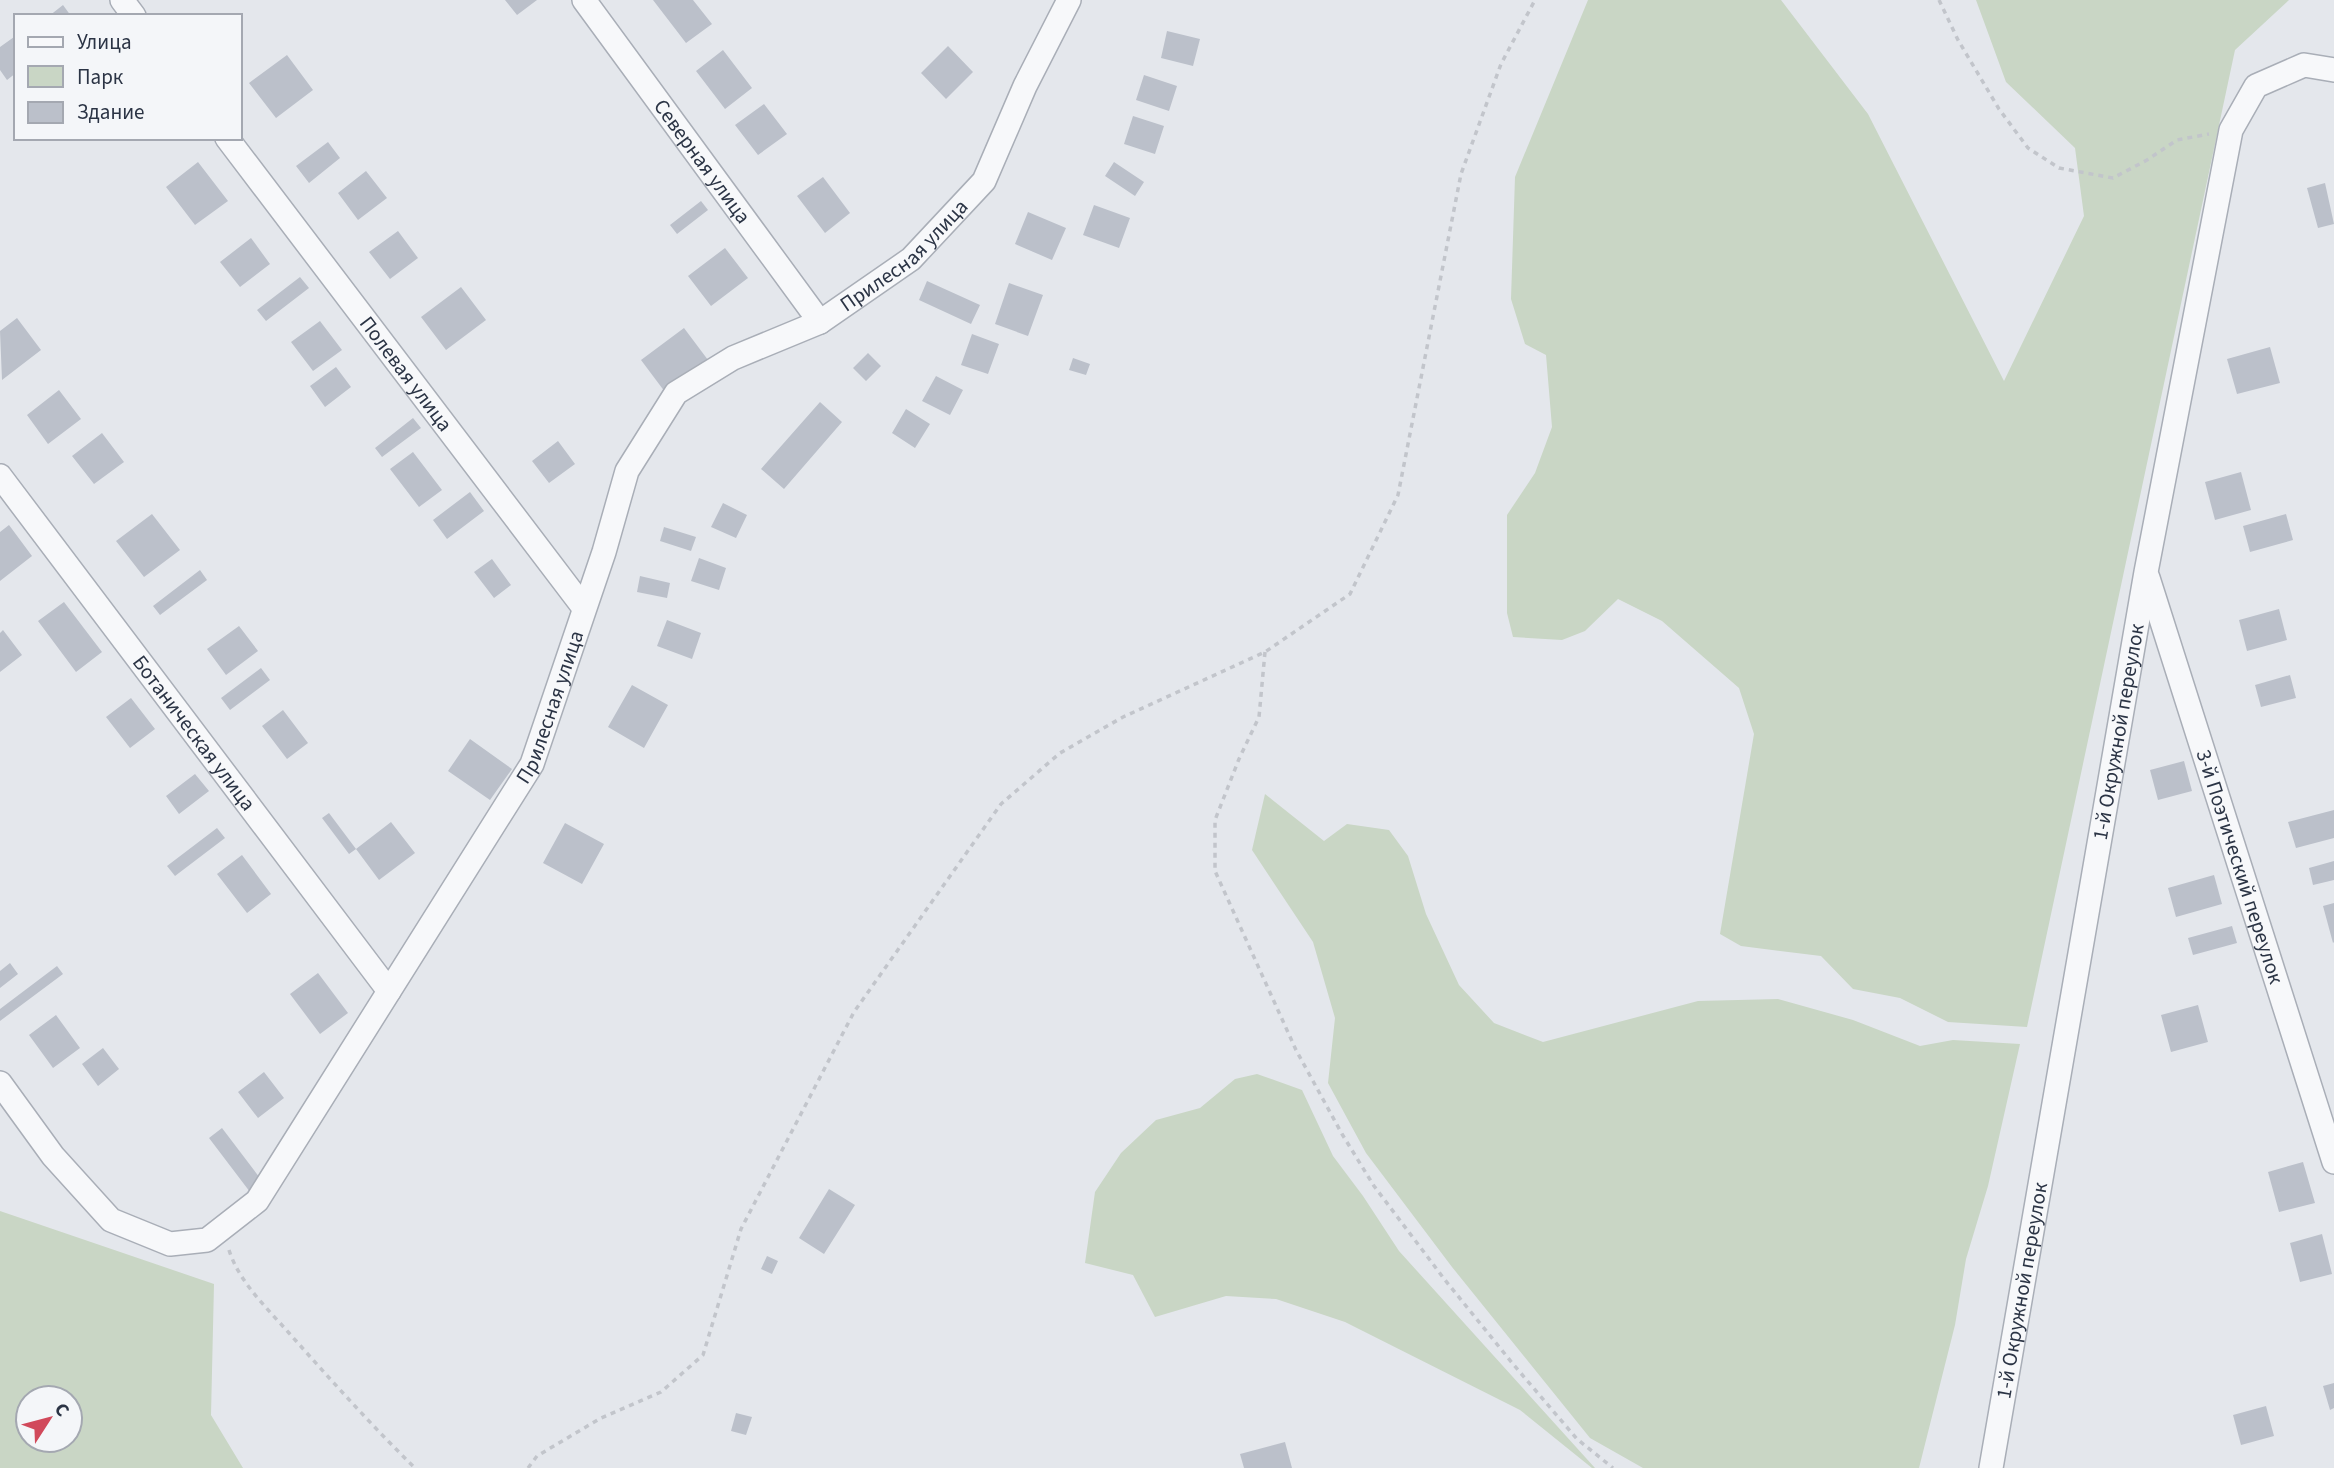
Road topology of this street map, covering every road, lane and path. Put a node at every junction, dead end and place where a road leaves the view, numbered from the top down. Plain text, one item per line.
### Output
1 (584, 0) edge
2 (1069, 0) edge
3 (1535, 0) edge
4 (1939, 0) edge
5 (2334, 69) edge
6 (2231, 130) junction
7 (229, 140) edge
8 (820, 322) junction
9 (0, 476) edge
10 (2146, 572) junction
11 (584, 608) junction
12 (1265, 652) junction
13 (389, 991) junction
14 (0, 1083) edge
15 (2334, 1162) edge
16 (223, 1228) junction
17 (415, 1468) edge
18 (528, 1468) edge
19 (1613, 1468) edge
20 (1991, 1468) edge

1 - 8 street, Северная улица
2 - 8 street, Прилесная улица
3 - 12 path
4 - 6 path
5 - 6 street, 1-й Окружной переулок
6 - 10 street, 1-й Окружной переулок
7 - 11 street, Полевая улица
8 - 11 street, Прилесная улица
9 - 13 street, Ботаническая улица
10 - 15 street, 3-й Поэтический переулок
10 - 20 street, 1-й Окружной переулок
11 - 13 street, Прилесная улица
12 - 18 path
12 - 19 path
13 - 16 street, Прилесная улица
14 - 16 street, Прилесная улица
16 - 17 path

